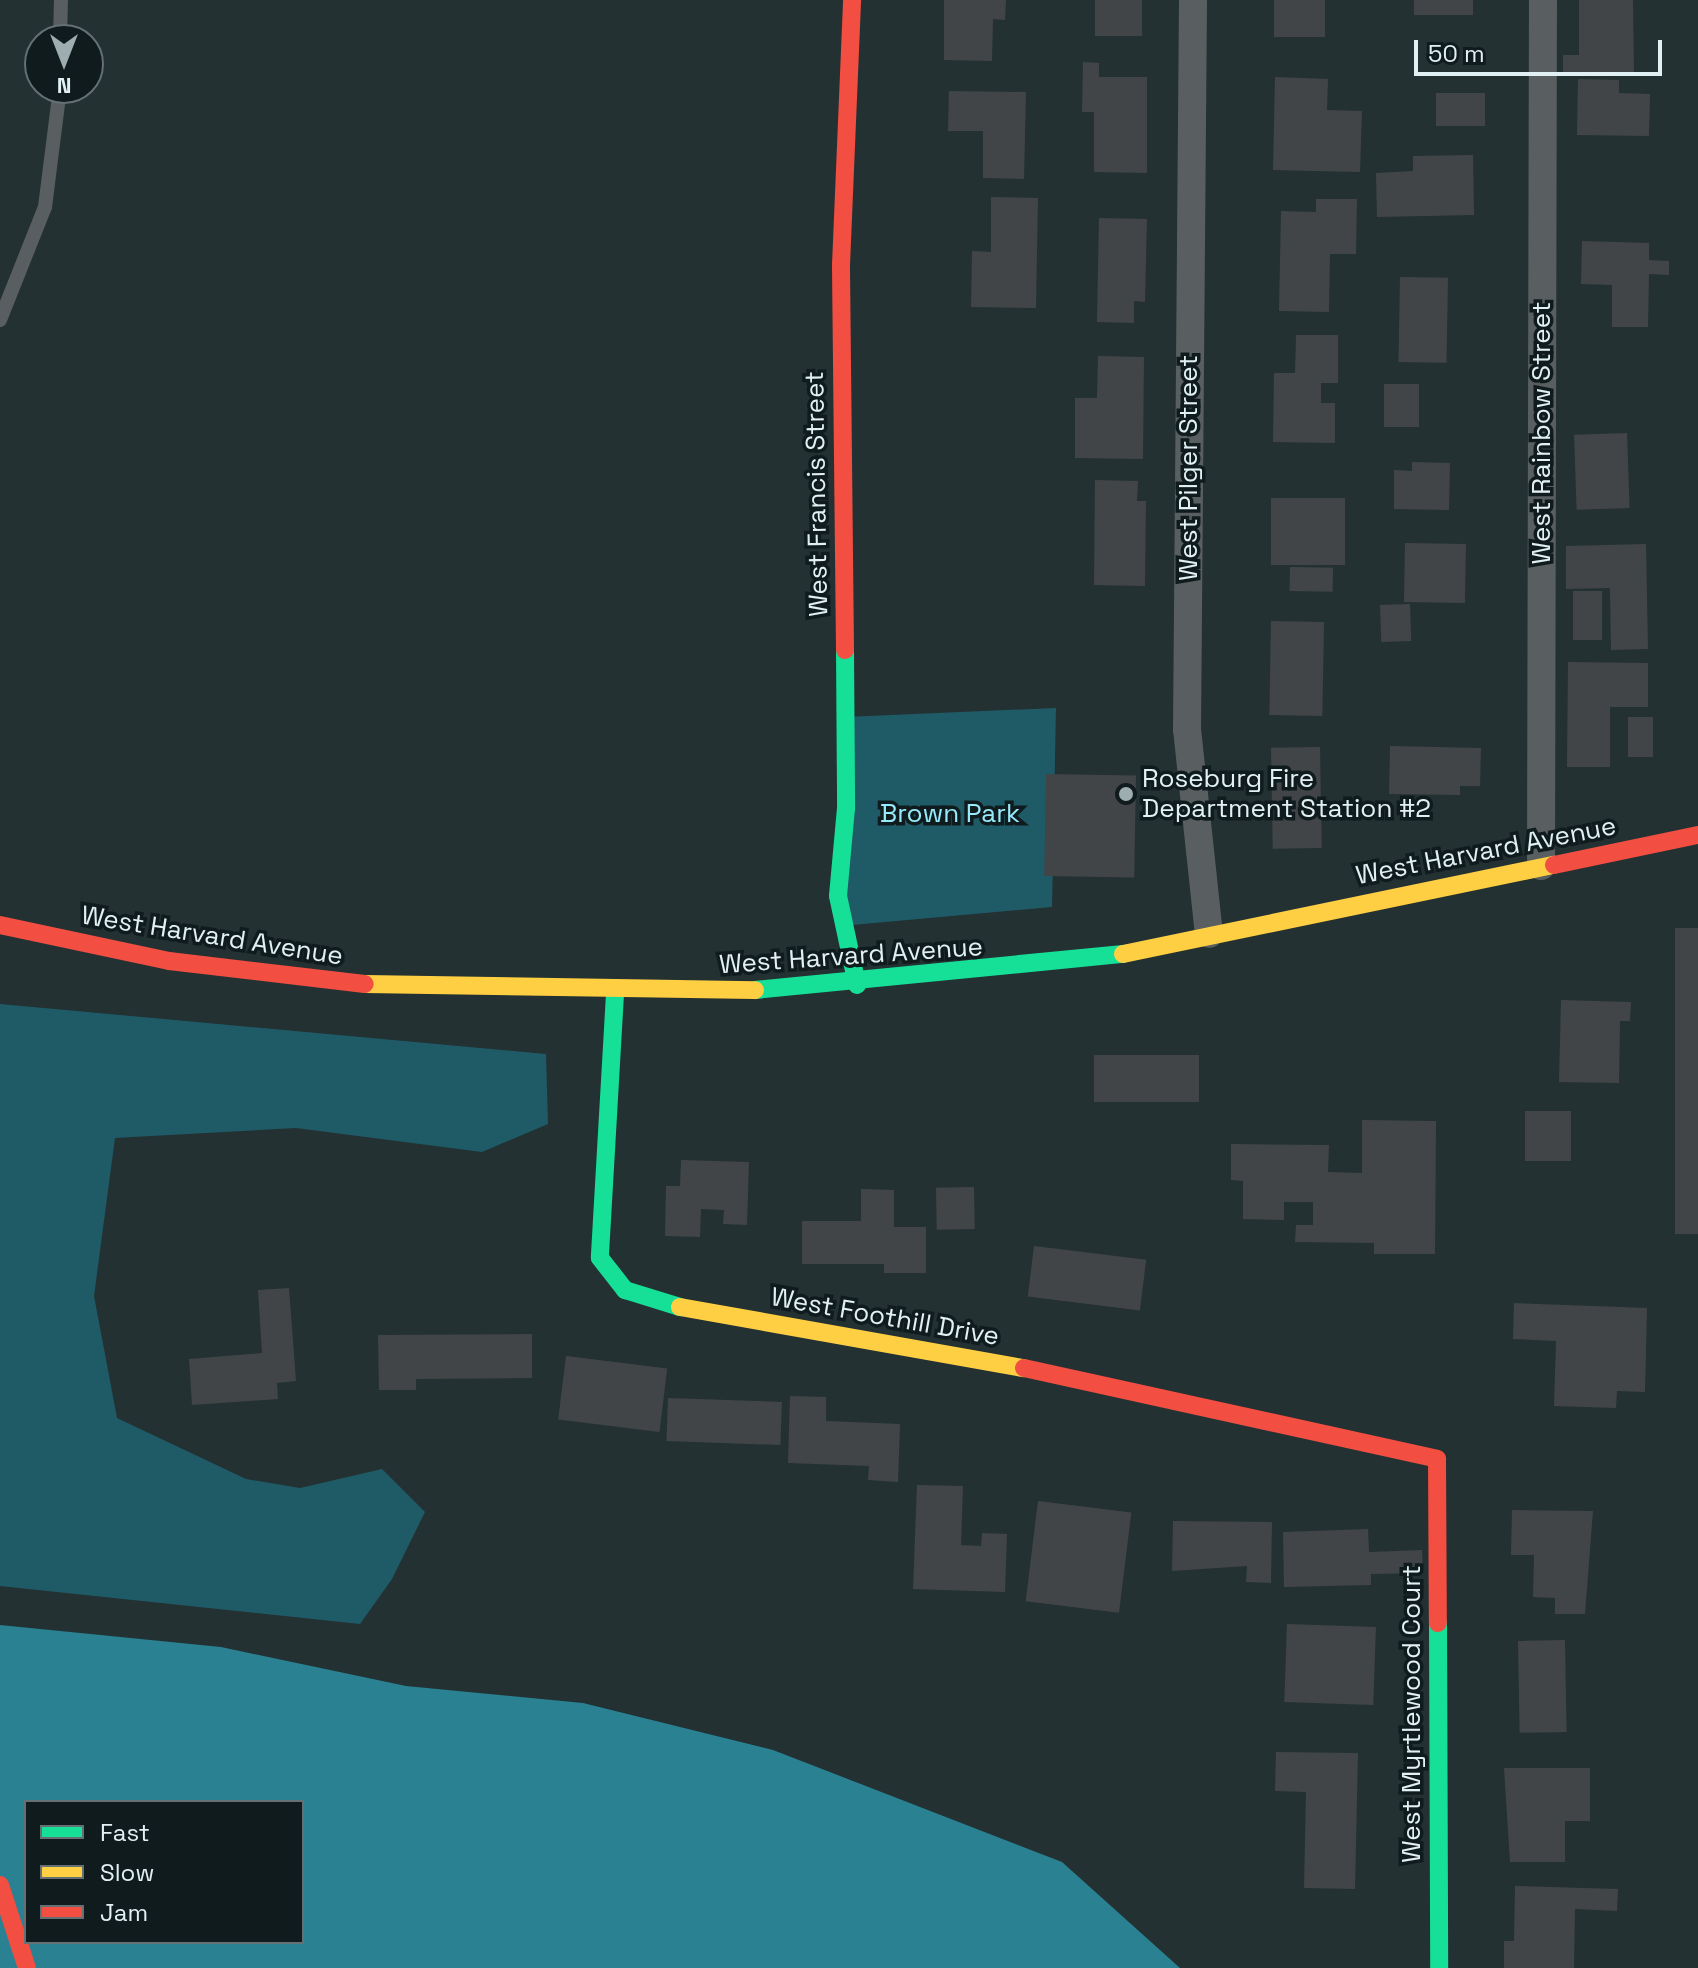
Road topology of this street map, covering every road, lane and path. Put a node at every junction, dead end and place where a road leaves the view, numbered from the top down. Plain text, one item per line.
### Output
1 (61, 0) edge
2 (852, 0) edge
3 (1193, 0) edge
4 (1543, 0) edge
5 (60, 24) edge
6 (58, 104) edge
7 (0, 320) edge
8 (1698, 835) edge
9 (1541, 866) junction
10 (0, 925) edge
11 (1209, 934) junction
12 (857, 985) junction
13 (615, 994) junction
14 (1437, 1459) joint
15 (0, 1885) edge
16 (27, 1968) edge
17 (1439, 1968) edge

1 - 5 lane
2 - 12 street, West Francis Street
3 - 11 street, West Pilger Street
4 - 9 street, West Rainbow Street
6 - 7 lane
8 - 9 street, West Harvard Avenue
9 - 11 street, West Harvard Avenue
10 - 13 street, West Harvard Avenue
11 - 12 street, West Harvard Avenue
12 - 13 street, West Harvard Avenue
13 - 14 street, West Foothill Drive
14 - 17 street, West Myrtlewood Court
15 - 16 street

